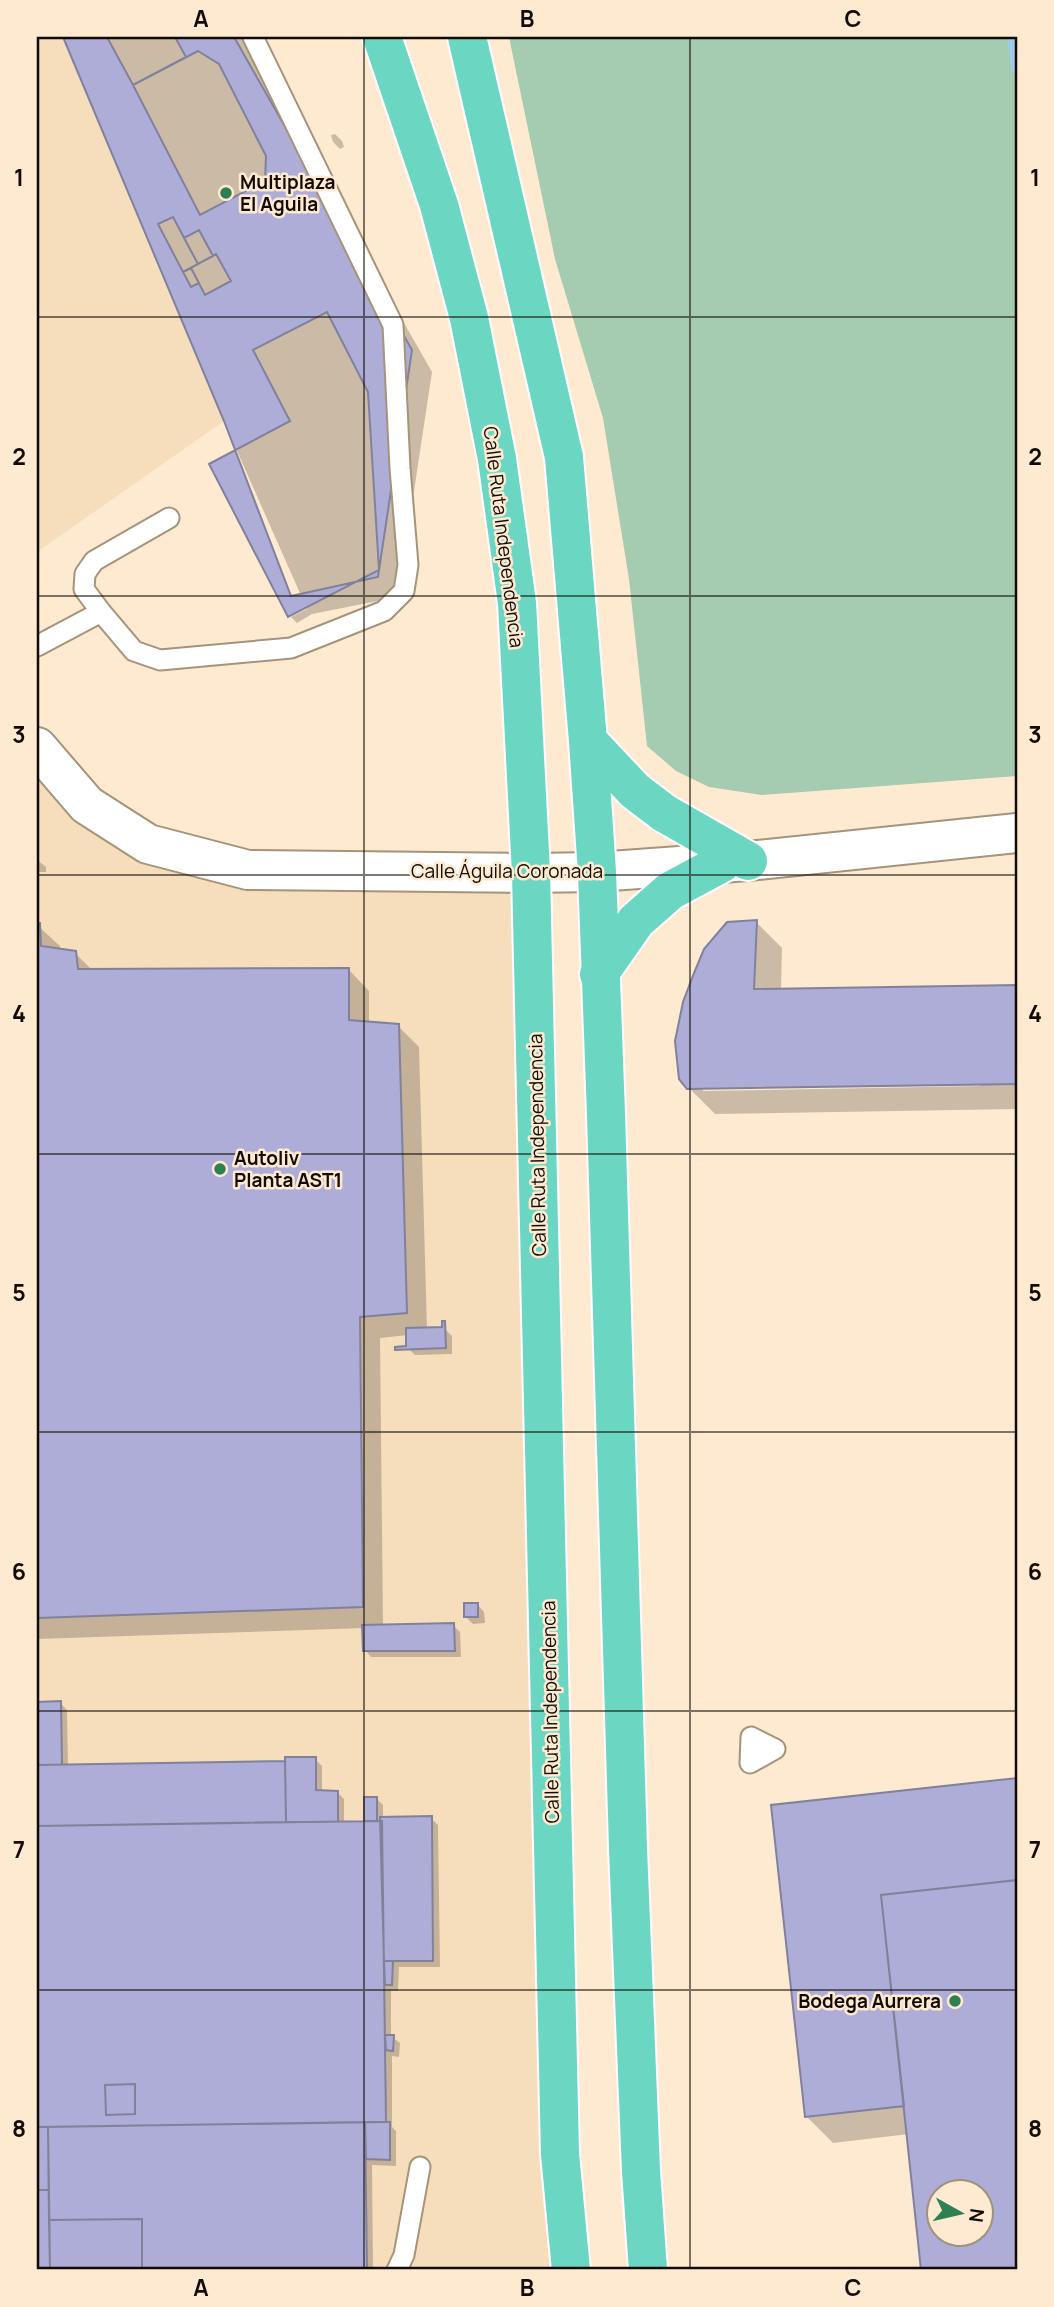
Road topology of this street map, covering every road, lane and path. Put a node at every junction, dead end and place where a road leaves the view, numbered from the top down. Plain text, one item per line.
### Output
1 (253, 37) edge
2 (382, 37) edge
3 (467, 37) edge
4 (169, 518) dead end
5 (101, 612) junction
6 (37, 646) edge
7 (588, 741) junction
8 (37, 748) edge
9 (1017, 833) edge
10 (735, 862) junction
11 (597, 872) junction
12 (531, 873) junction
13 (600, 974) junction
14 (751, 1737) dead end
15 (750, 1763) dead end
16 (420, 2167) dead end
17 (397, 2270) edge
18 (571, 2270) edge
19 (648, 2270) edge

1 - 5 lane
2 - 12 main road, Calle Ruta Independencia
3 - 7 main road
4 - 5 lane
5 - 6 lane
7 - 10 main road
7 - 11 main road
8 - 12 street, Calle Águila Coronada
9 - 10 street, Calle Águila Coronada
10 - 11 street, Calle Águila Coronada
10 - 13 main road
11 - 12 street, Calle Águila Coronada
11 - 13 main road
12 - 18 main road, Calle Ruta Independencia
13 - 19 main road
14 - 15 lane
16 - 17 lane

